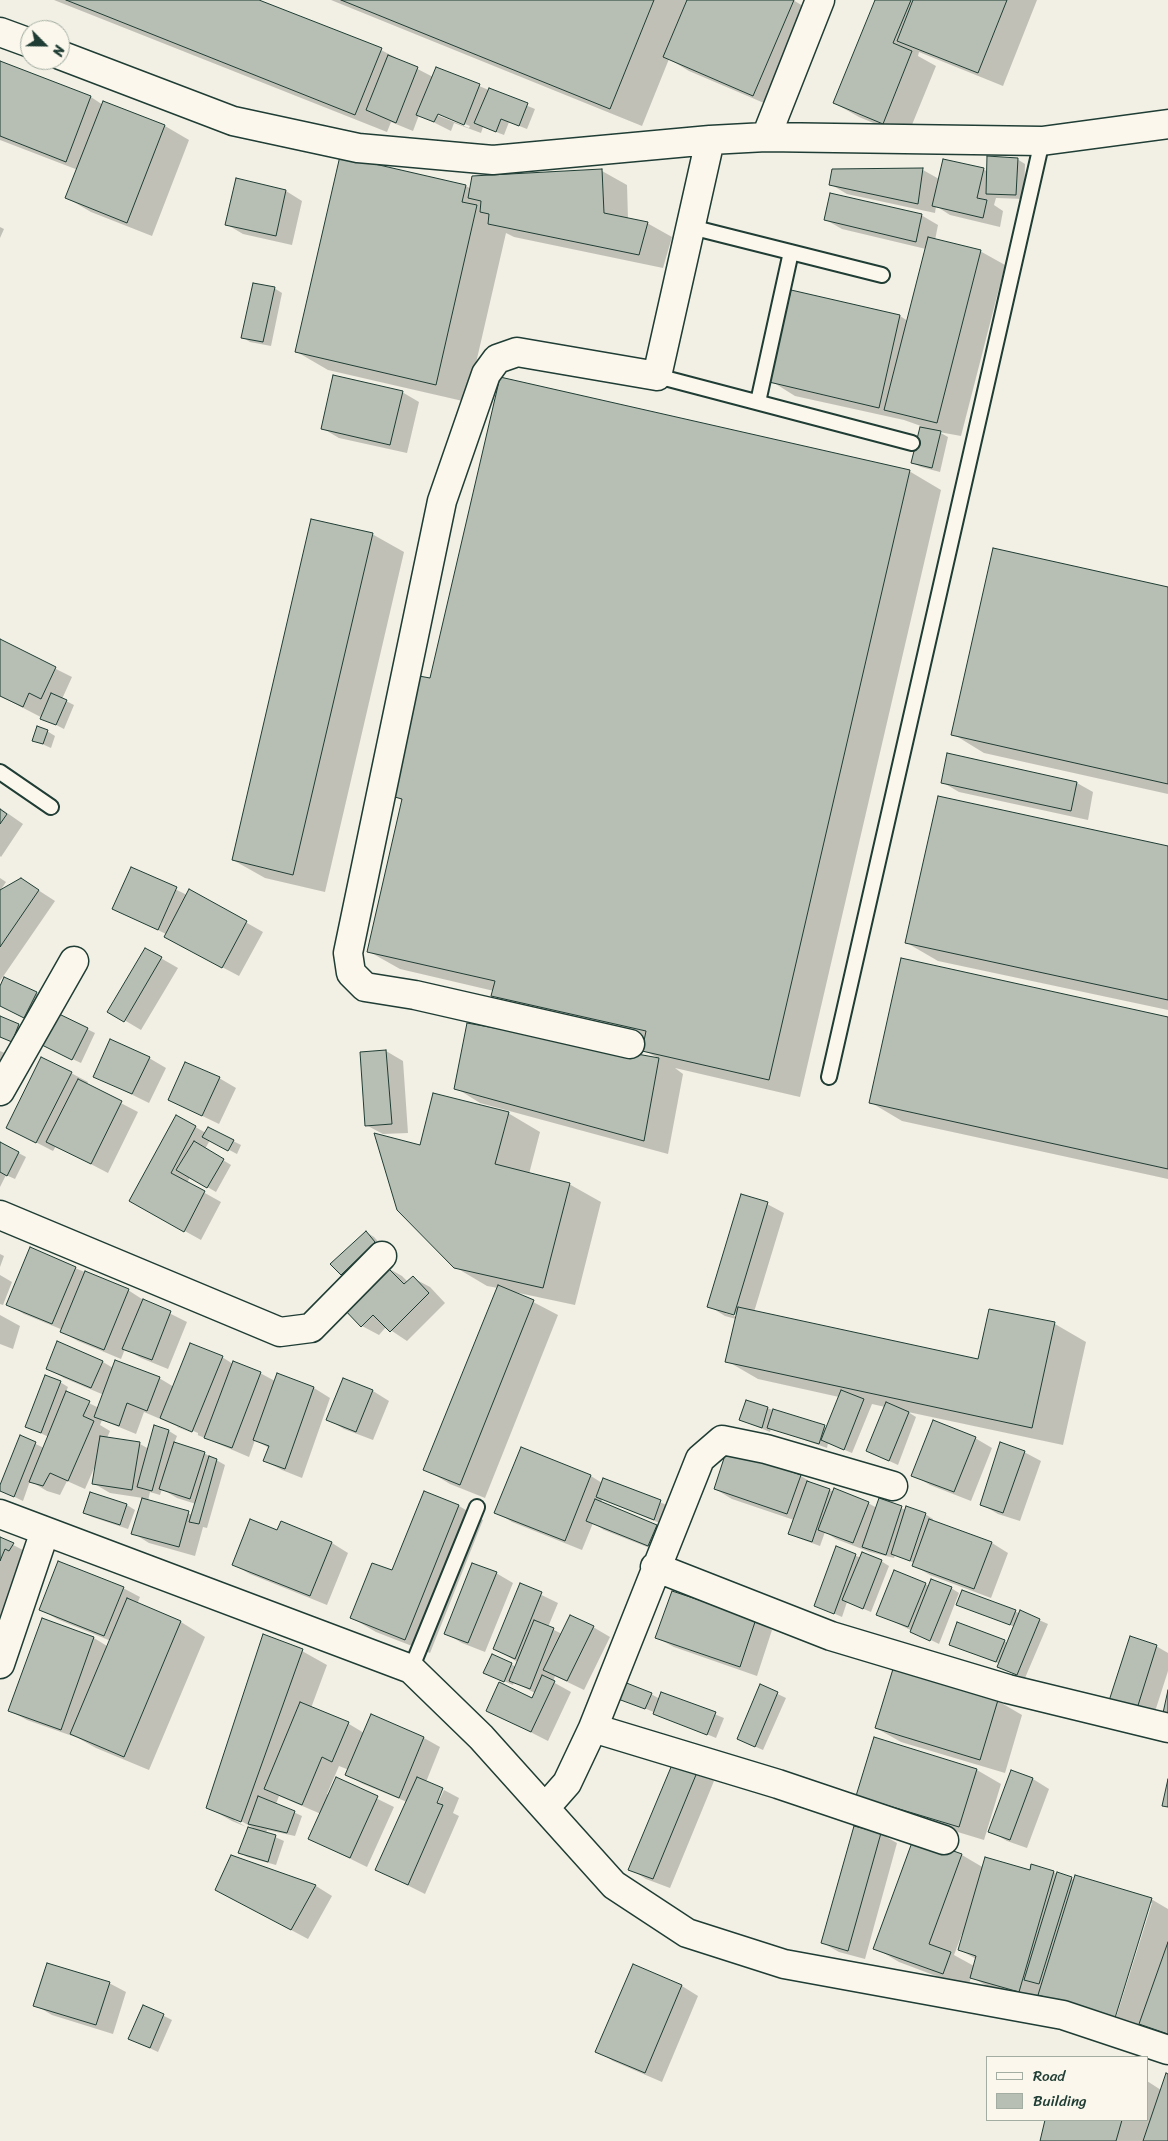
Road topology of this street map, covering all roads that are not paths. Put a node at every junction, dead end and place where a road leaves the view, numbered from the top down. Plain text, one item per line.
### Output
1 (820, 0) edge
2 (0, 32) edge
3 (20, 39) edge
4 (70, 59) edge
5 (1168, 124) edge
6 (766, 137) junction
7 (710, 140) junction
8 (1042, 141) junction
9 (691, 227) junction
10 (791, 252) junction
11 (882, 275) dead end
12 (657, 376) junction
13 (758, 402) junction
14 (912, 443) dead end
15 (0, 772) edge
16 (51, 807) dead end
17 (74, 961) dead end
18 (630, 1044) dead end
19 (829, 1077) dead end
20 (0, 1091) edge
21 (0, 1215) edge
22 (382, 1256) dead end
23 (893, 1486) dead end
24 (477, 1507) dead end
25 (0, 1514) edge
26 (45, 1530) junction
27 (655, 1567) junction
28 (0, 1664) edge
29 (411, 1668) junction
30 (593, 1728) junction
31 (1168, 1728) edge
32 (545, 1808) junction
33 (944, 1840) dead end
34 (1168, 2050) edge

1 - 6 street
2 - 3 street
4 - 7 street
5 - 8 street
6 - 7 street
6 - 8 street
7 - 9 street
8 - 19 lane
9 - 10 lane
9 - 12 street
10 - 11 lane
10 - 13 lane
12 - 13 lane
12 - 18 street
13 - 14 lane
15 - 16 lane
17 - 20 street
21 - 22 street
23 - 27 street
24 - 29 lane
25 - 26 street
26 - 28 street
26 - 29 street
27 - 30 street
27 - 31 street
29 - 32 street
30 - 32 street
30 - 33 street
32 - 34 street

